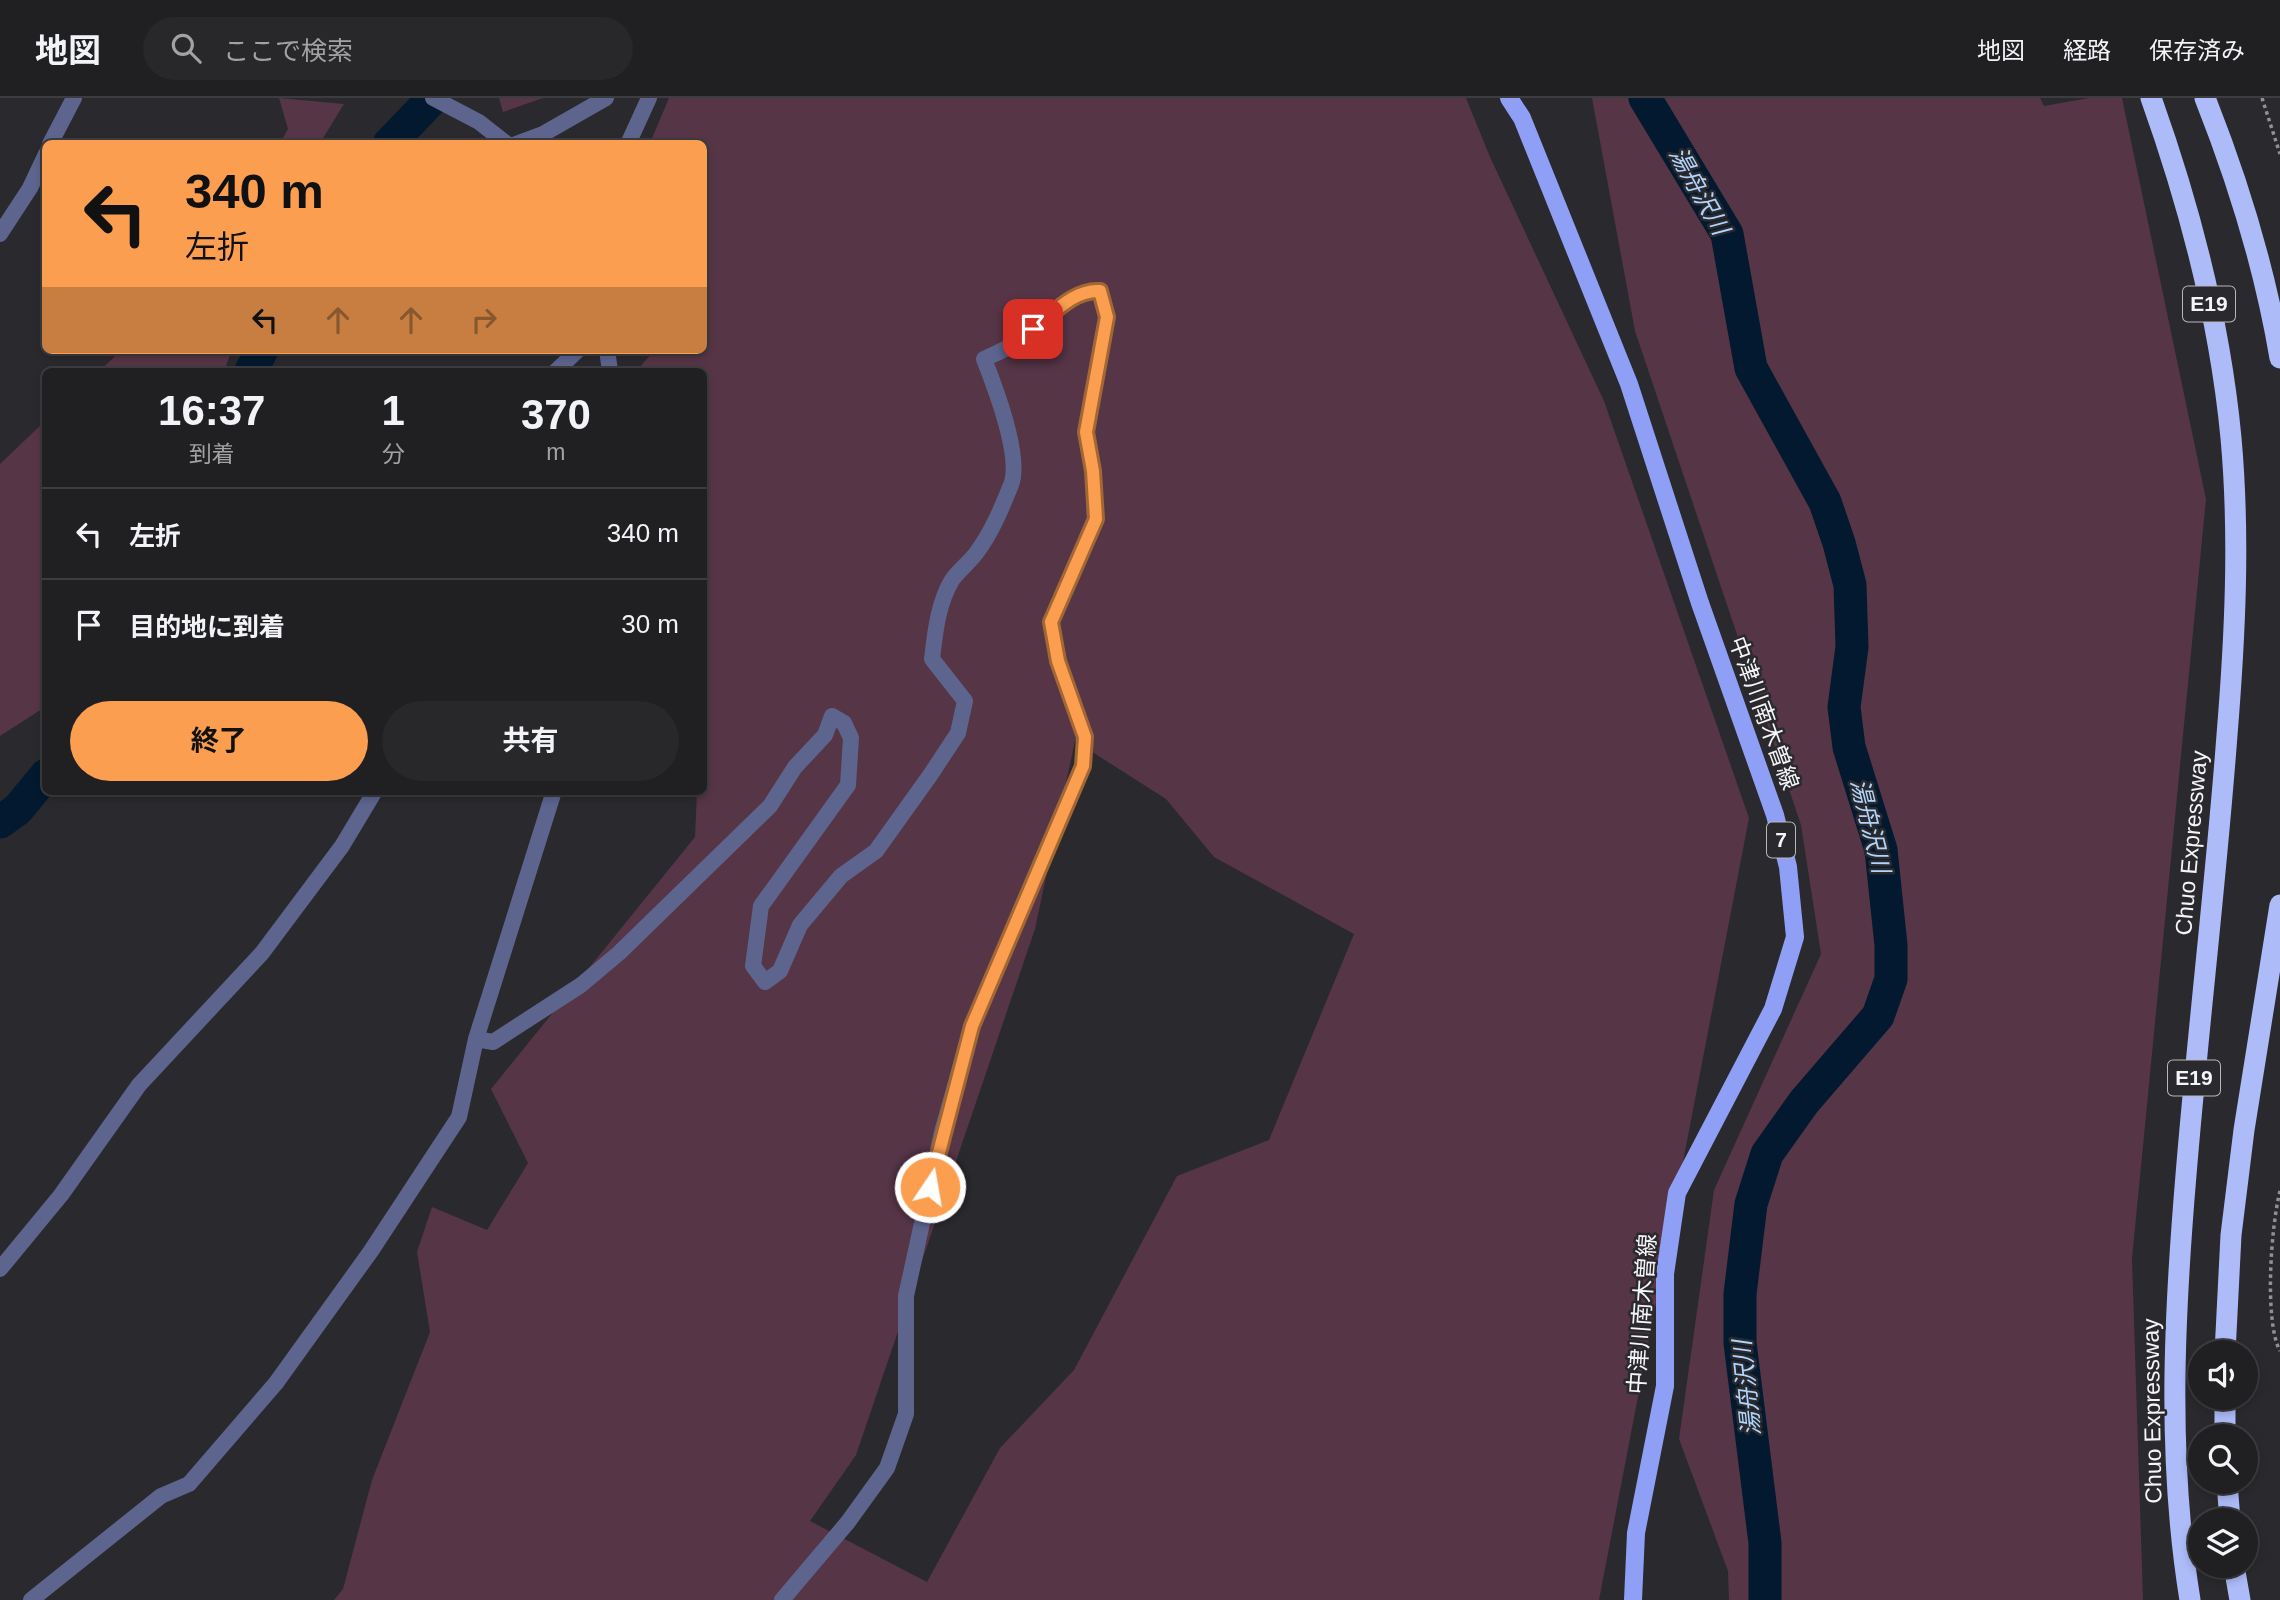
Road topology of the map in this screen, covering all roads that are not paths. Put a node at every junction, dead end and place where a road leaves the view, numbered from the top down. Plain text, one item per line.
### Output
1 (74, 98) edge
2 (433, 98) edge
3 (606, 98) edge
4 (649, 98) edge
5 (1509, 98) edge
6 (2151, 98) edge
7 (2205, 98) edge
8 (52, 140) edge
9 (502, 140) edge
10 (527, 140) edge
11 (630, 140) edge
12 (42, 162) edge
13 (0, 234) edge
14 (574, 354) edge
15 (2280, 358) edge
16 (559, 368) edge
17 (373, 795) edge
18 (553, 795) edge
19 (2280, 905) edge
20 (476, 1039) junction
21 (0, 1269) edge
22 (2226, 1340) edge
23 (2236, 1578) edge
24 (31, 1600) edge
25 (782, 1600) edge
26 (1633, 1600) edge
27 (2190, 1600) edge
28 (2240, 1600) edge

1 - 8 street
2 - 9 street
3 - 10 street
4 - 11 street
5 - 26 main road, 中津川南木曽線 / 7
6 - 27 highway, Chuo Expressway / E19
7 - 15 highway, E19
12 - 13 street
14 - 16 street
17 - 21 street
18 - 20 street
19 - 22 highway, E19
20 - 24 street
20 - 25 street
23 - 28 highway

